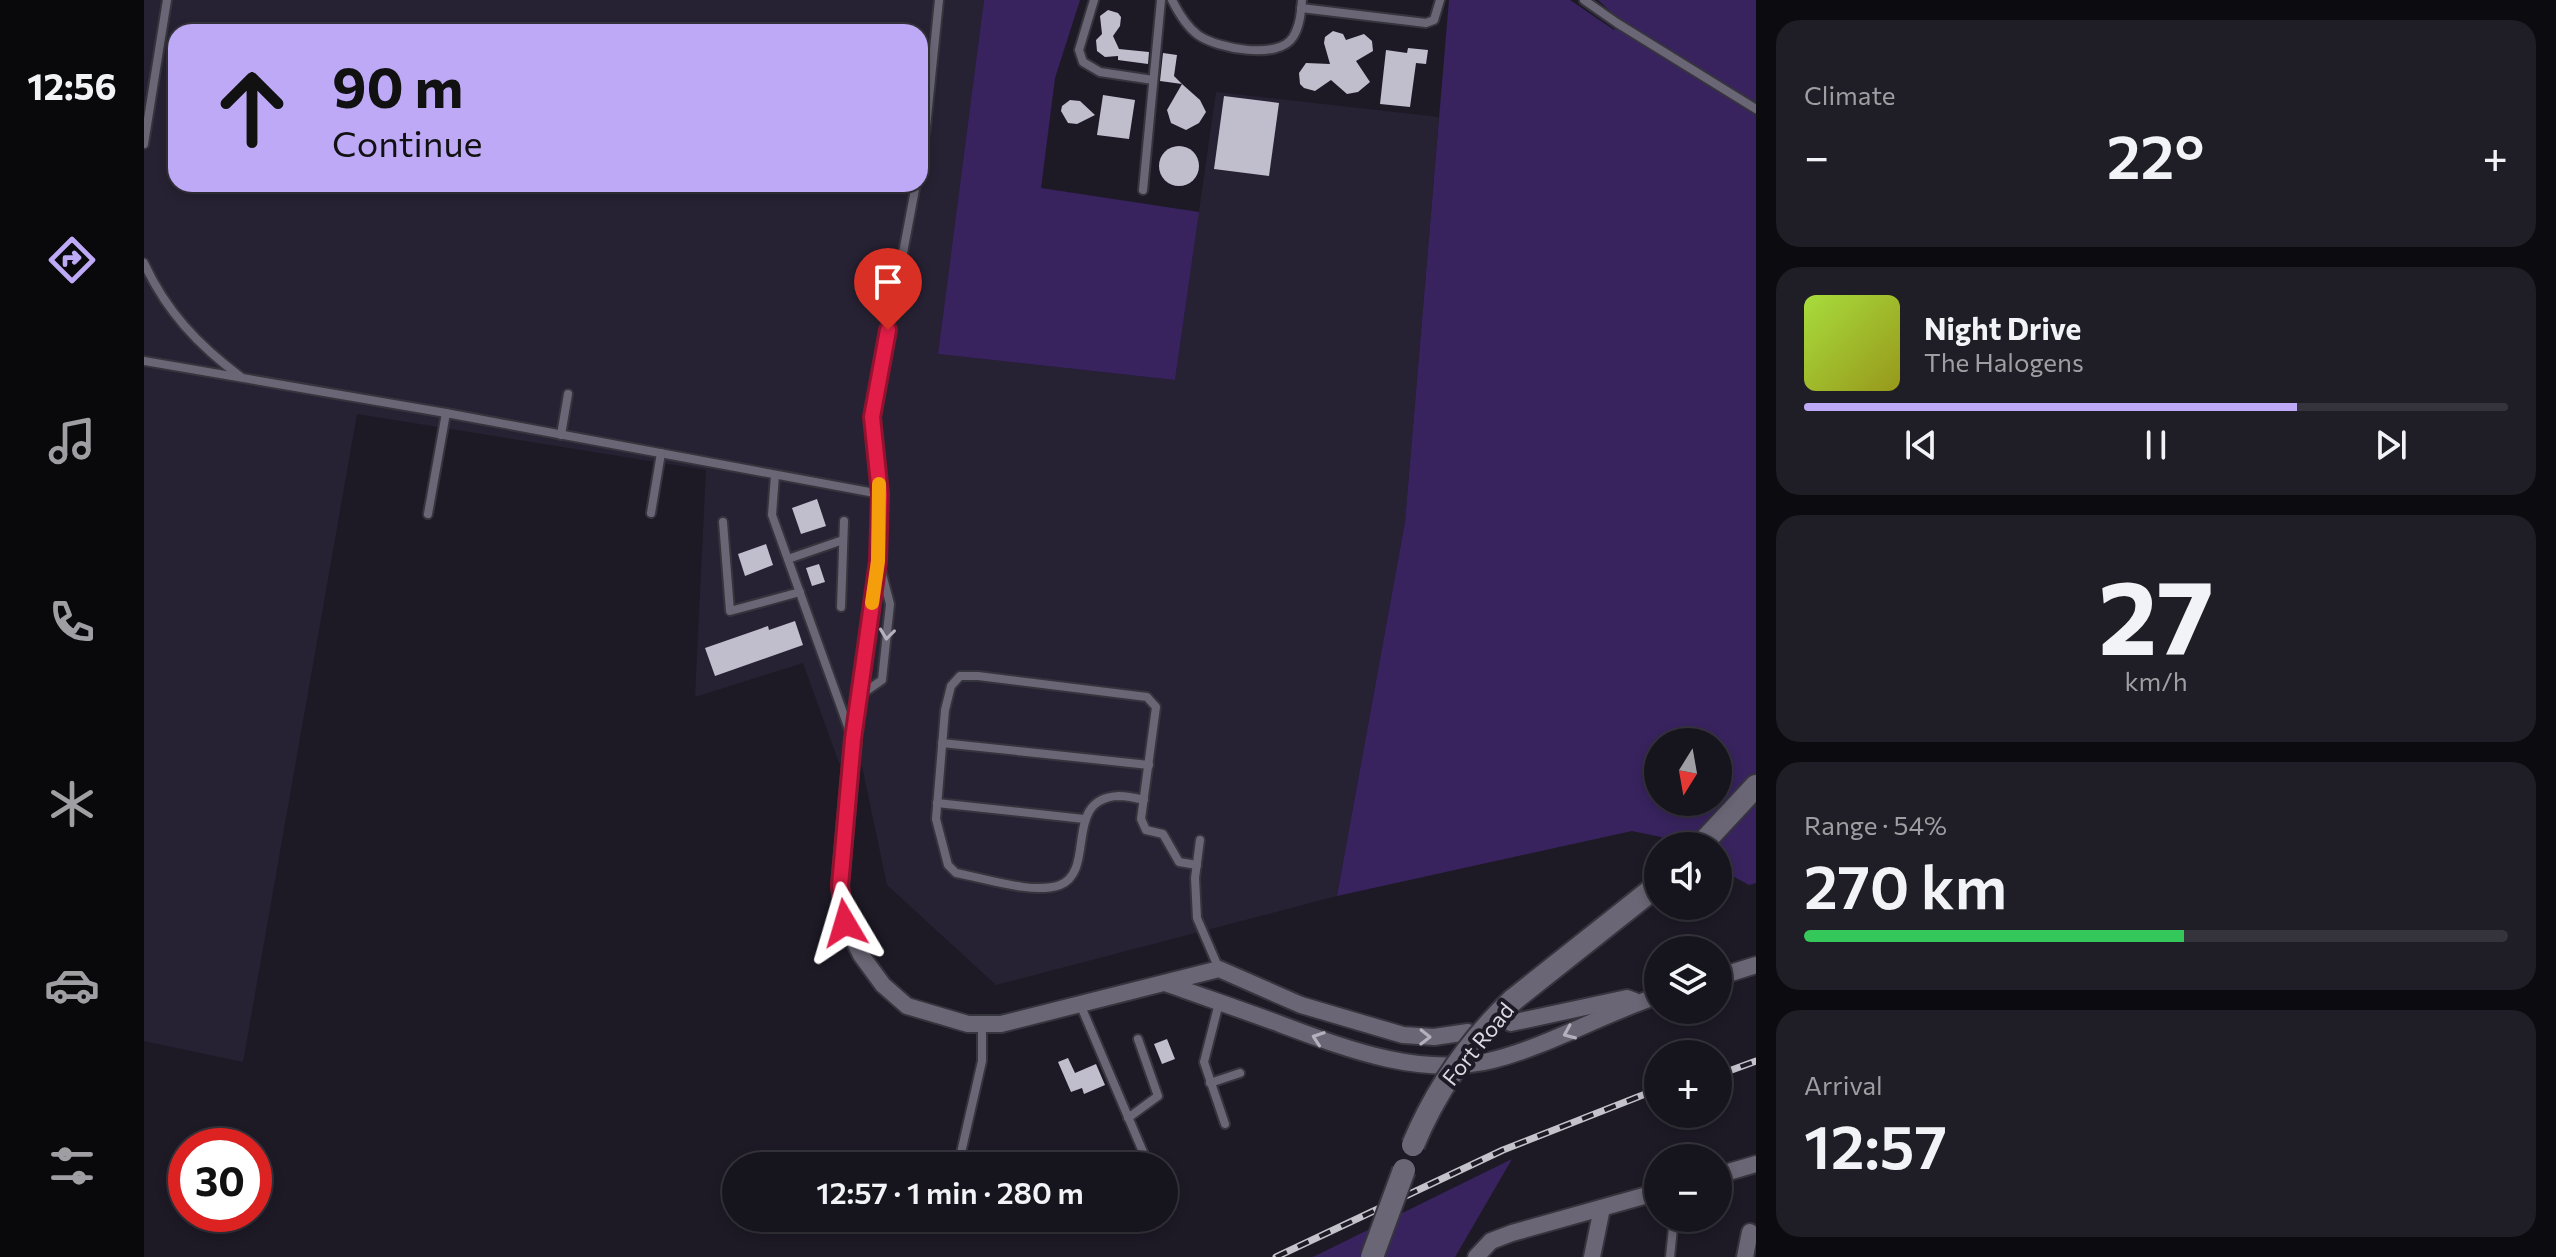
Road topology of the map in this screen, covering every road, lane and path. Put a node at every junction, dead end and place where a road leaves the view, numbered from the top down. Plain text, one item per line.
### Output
1 (167, 0) edge
2 (939, 0) edge
3 (1094, 0) edge
4 (1161, 0) edge
5 (1172, 0) edge
6 (1440, 0) edge
7 (1584, 0) edge
8 (1302, 4) edge
9 (1153, 80) junction
10 (928, 107) edge
11 (1756, 109) edge
12 (144, 144) edge
13 (1143, 190) dead end
14 (914, 192) edge
15 (144, 263) edge
16 (144, 361) edge
17 (244, 379) junction
18 (568, 394) dead end
19 (446, 413) junction
20 (561, 435) junction
21 (661, 453) junction
22 (775, 475) junction
23 (880, 494) junction
24 (651, 513) dead end
25 (428, 514) dead end
26 (844, 521) dead end
27 (723, 522) dead end
28 (843, 540) junction
29 (788, 559) junction
30 (878, 561) junction
31 (800, 592) junction
32 (841, 607) dead end
33 (859, 696) junction
34 (853, 739) junction
35 (942, 743) junction
36 (1149, 765) junction
37 (1756, 786) edge
38 (1144, 800) junction
39 (937, 803) junction
40 (1084, 819) junction
41 (1713, 832) edge
42 (1200, 840) dead end
43 (1197, 865) junction
44 (1644, 896) edge
45 (1756, 965) edge
46 (1219, 969) junction
47 (1732, 973) edge
48 (1164, 982) junction
49 (1644, 1001) edge
50 (1220, 1002) junction
51 (1641, 1002) junction
52 (1080, 1004) junction
53 (1511, 1023) dead end
54 (982, 1024) junction
55 (1468, 1032) dead end
56 (1138, 1039) dead end
57 (1240, 1073) dead end
58 (1210, 1083) junction
59 (1128, 1118) junction
60 (1225, 1124) dead end
61 (961, 1152) edge
62 (1143, 1152) edge
63 (1756, 1164) edge
64 (1732, 1171) edge
65 (1644, 1196) edge
66 (1602, 1208) junction
67 (1673, 1232) edge
68 (1750, 1232) dead end
69 (1372, 1257) edge
70 (1476, 1257) edge
71 (1592, 1257) edge
72 (1670, 1257) edge
73 (1745, 1257) edge

1 - 12 lane
2 - 10 lane
3 - 9 lane
4 - 9 lane
5 - 8 lane
6 - 8 lane
7 - 11 lane
9 - 13 lane
14 - 23 lane
15 - 17 lane
16 - 17 lane
17 - 19 lane
18 - 20 lane
19 - 20 lane
19 - 25 lane
20 - 21 lane
21 - 22 lane
21 - 24 lane
22 - 23 lane
22 - 29 lane
23 - 30 lane
26 - 28 lane
27 - 31 lane
28 - 29 lane
28 - 32 lane
29 - 31 lane
30 - 33 lane
30 -> 33 lane
31 - 34 lane
33 - 34 lane
34 - 54 street
35 - 36 lane
35 - 36 lane
35 - 39 lane
36 - 38 lane
37 - 41 street
38 - 40 lane
38 - 43 lane
39 - 40 lane
39 - 40 lane
42 - 43 lane
43 - 46 lane
44 - 69 street, Fort Road, bridge
45 - 47 street
46 - 48 street
46 -> 55 street
48 - 50 street
48 - 52 street
49 - 51 street
51 -> 50 street
50 - 58 lane
51 - 53 street
52 - 54 street
52 - 59 lane
54 - 61 lane
56 - 59 lane
57 - 58 lane
58 - 60 lane
59 - 62 lane
63 - 64 street
65 - 66 street
66 - 70 street
66 - 71 street
67 - 72 lane
68 - 73 street

